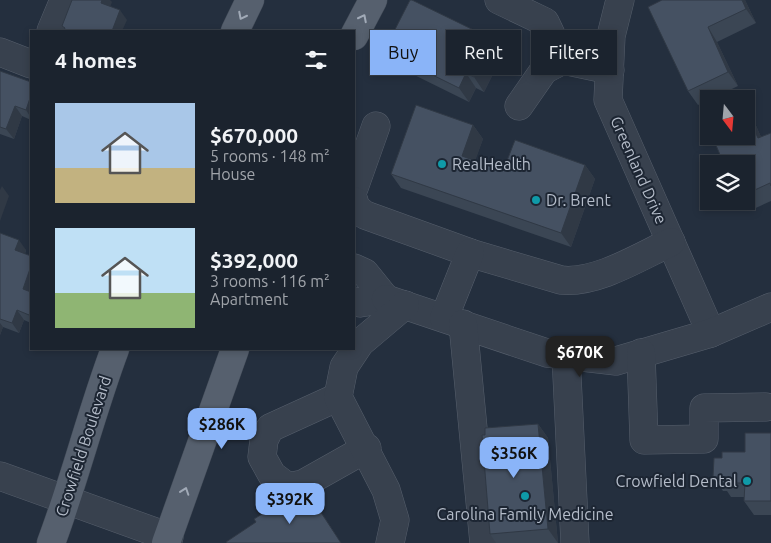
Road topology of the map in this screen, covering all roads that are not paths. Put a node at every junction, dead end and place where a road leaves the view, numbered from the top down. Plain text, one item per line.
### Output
1 (64, 0) edge
2 (250, 0) edge
3 (373, 0) edge
4 (499, 0) edge
5 (620, 0) edge
6 (50, 30) edge
7 (235, 30) edge
8 (549, 30) edge
9 (612, 30) edge
10 (355, 34) edge
11 (0, 52) edge
12 (30, 64) edge
13 (541, 75) edge
14 (610, 75) edge
15 (519, 106) dead end
16 (376, 126) dead end
17 (355, 185) edge
18 (355, 207) edge
19 (671, 242) junction
20 (470, 253) junction
21 (355, 268) edge
22 (355, 301) edge
23 (395, 302) junction
24 (771, 307) edge
25 (453, 321) junction
26 (711, 333) junction
27 (115, 350) edge
28 (235, 350) edge
29 (641, 353) junction
30 (566, 355) junction
31 (338, 397) junction
32 (766, 408) dead end
33 (367, 448) junction
34 (0, 476) edge
35 (67, 500) junction
36 (168, 540) edge
37 (51, 543) edge
38 (390, 543) edge
39 (484, 543) edge
40 (576, 543) edge

1 - 6 street
2 -> 7 main road
10 -> 3 main road
4 - 8 street
5 - 9 street, Greenland Drive
11 - 12 street
13 - 15 street
14 - 19 street, Greenland Drive
16 - 17 street
18 - 20 street
19 - 20 street
19 - 26 street, Greenland Drive
20 - 25 street
21 - 23 street
22 - 23 street
23 - 25 street
23 - 31 street
24 - 26 street
25 - 30 street
25 - 39 street
26 - 29 street
27 - 35 main road, Crowfield Boulevard
36 -> 28 main road
29 - 30 street
29 - 32 street
30 - 40 street
31 - 33 street
31 - 33 street
33 - 38 street
34 - 35 street
35 - 36 street
35 - 37 main road, Crowfield Boulevard

